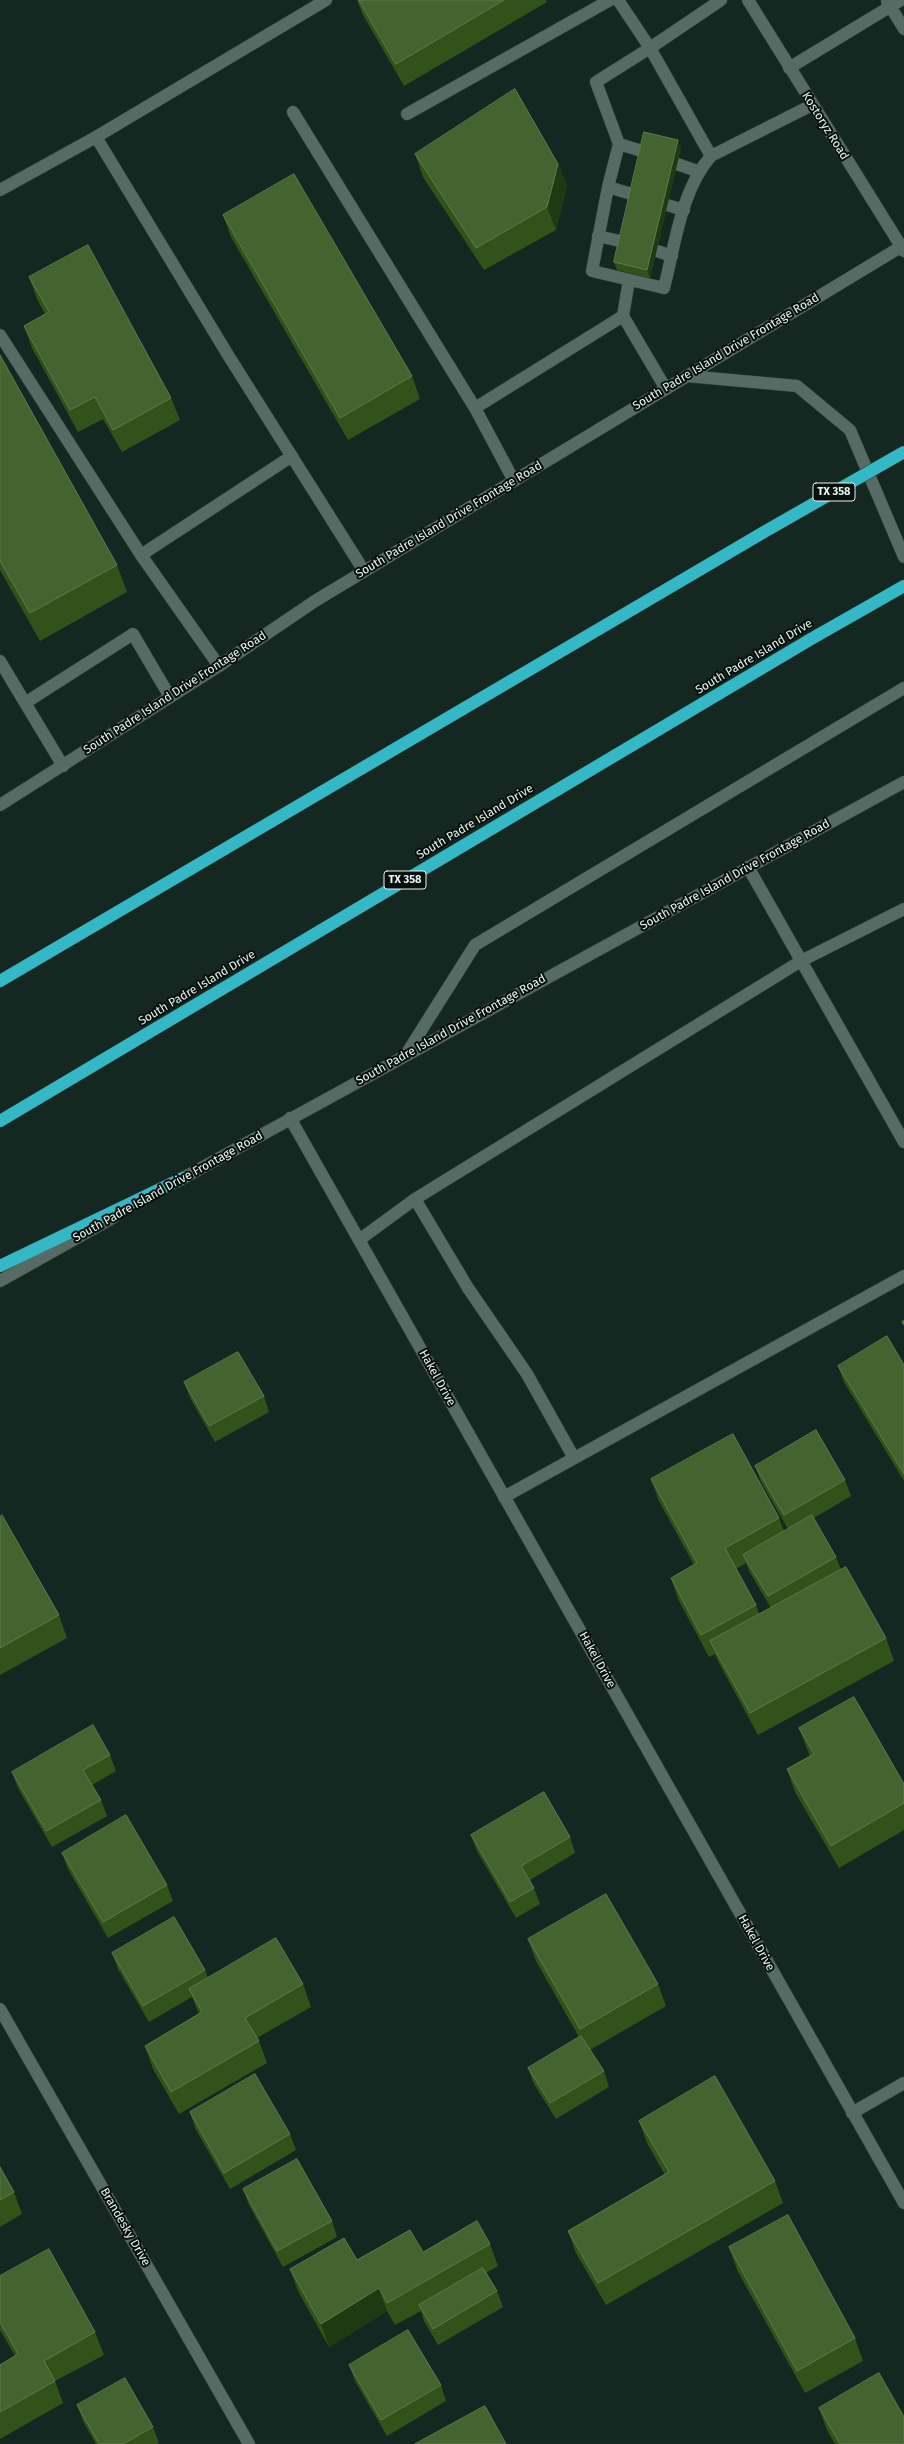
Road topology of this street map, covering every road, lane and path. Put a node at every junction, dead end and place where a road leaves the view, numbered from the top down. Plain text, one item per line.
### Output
1 (326, 0) edge
2 (610, 0) edge
3 (618, 0) edge
4 (721, 0) edge
5 (748, 0) edge
6 (901, 0) edge
7 (888, 3) edge
8 (904, 28) edge
9 (650, 48) junction
10 (789, 68) junction
11 (812, 105) junction
12 (293, 112) dead end
13 (407, 114) dead end
14 (96, 137) junction
15 (619, 144) junction
16 (645, 152) edge
17 (711, 156) junction
18 (676, 164) edge
19 (697, 171) junction
20 (608, 187) junction
21 (0, 190) edge
22 (635, 195) edge
23 (668, 205) dead end
24 (684, 210) junction
25 (598, 236) junction
26 (624, 242) edge
27 (903, 247) edge
28 (657, 251) dead end
29 (672, 256) junction
30 (629, 280) junction
31 (623, 316) junction
32 (0, 335) edge
33 (687, 376) junction
34 (666, 389) junction
35 (475, 408) junction
36 (904, 452) edge
37 (292, 456) junction
38 (514, 481) junction
39 (142, 554) junction
40 (904, 557) edge
41 (364, 571) junction
42 (904, 586) edge
43 (0, 661) edge
44 (219, 666) junction
45 (904, 688) edge
46 (170, 697) junction
47 (25, 703) junction
48 (63, 766) junction
49 (904, 782) edge
50 (0, 805) edge
51 (748, 868) junction
52 (904, 909) edge
53 (801, 961) junction
54 (0, 981) edge
55 (406, 1054) junction
56 (290, 1118) junction
57 (0, 1121) edge
58 (904, 1142) edge
59 (183, 1178) junction
60 (415, 1199) junction
61 (359, 1240) junction
62 (0, 1266) edge
63 (904, 1276) edge
64 (0, 1281) edge
65 (574, 1458) junction
66 (504, 1497) junction
67 (0, 2009) edge
68 (904, 2083) edge
69 (852, 2113) junction
70 (904, 2203) edge
71 (250, 2444) edge

1 - 14 main road
2 - 13 main road
3 - 9 main road
4 - 9 main road
5 - 10 main road, Kostoryz Road
6 - 7 main road
7 - 8 main road
7 - 10 main road
9 - 15 main road
9 - 17 main road
10 - 11 main road, Kostoryz Road
11 - 17 main road
11 - 27 main road, Kostoryz Road
12 - 35 main road
14 - 21 main road
14 - 37 main road
15 - 16 main road
15 - 20 main road
17 - 19 main road
18 - 19 main road
19 - 24 main road
20 - 22 main road
20 - 25 main road
23 - 24 main road
24 - 29 main road
25 - 26 main road
25 - 30 main road
27 - 33 main road, South Padre Island Drive Frontage Road
28 - 29 main road
29 - 30 main road
30 - 31 main road
31 - 34 main road
31 - 35 main road
32 - 39 main road
33 - 34 main road, South Padre Island Drive Frontage Road
33 - 40 main road
34 - 38 main road, South Padre Island Drive Frontage Road
35 - 38 main road
36 - 54 highway, TX 358, bridge
37 - 39 main road
37 - 41 main road
38 - 41 main road, South Padre Island Drive Frontage Road
39 - 44 main road
41 - 44 main road, South Padre Island Drive Frontage Road
42 - 57 highway, South Padre Island Drive / TX 358
43 - 47 main road
44 - 46 main road, South Padre Island Drive Frontage Road
45 - 55 main road
46 - 47 main road
46 - 48 main road, South Padre Island Drive Frontage Road
47 - 48 main road
48 - 50 main road, South Padre Island Drive Frontage Road
49 - 51 main road, South Padre Island Drive Frontage Road
51 - 53 main road
51 - 55 main road, South Padre Island Drive Frontage Road
52 - 53 main road
53 - 58 main road
53 - 60 main road
55 - 56 main road, South Padre Island Drive Frontage Road
56 - 59 main road, South Padre Island Drive Frontage Road
56 - 61 main road, Hakel Drive
59 - 62 highway
59 - 64 main road, South Padre Island Drive Frontage Road
60 - 61 main road
60 - 65 main road
61 - 66 main road, Hakel Drive
63 - 65 main road
65 - 66 main road
66 - 69 main road, Hakel Drive
67 - 71 main road, Brandesky Drive
68 - 69 main road
69 - 70 main road, Hakel Drive

